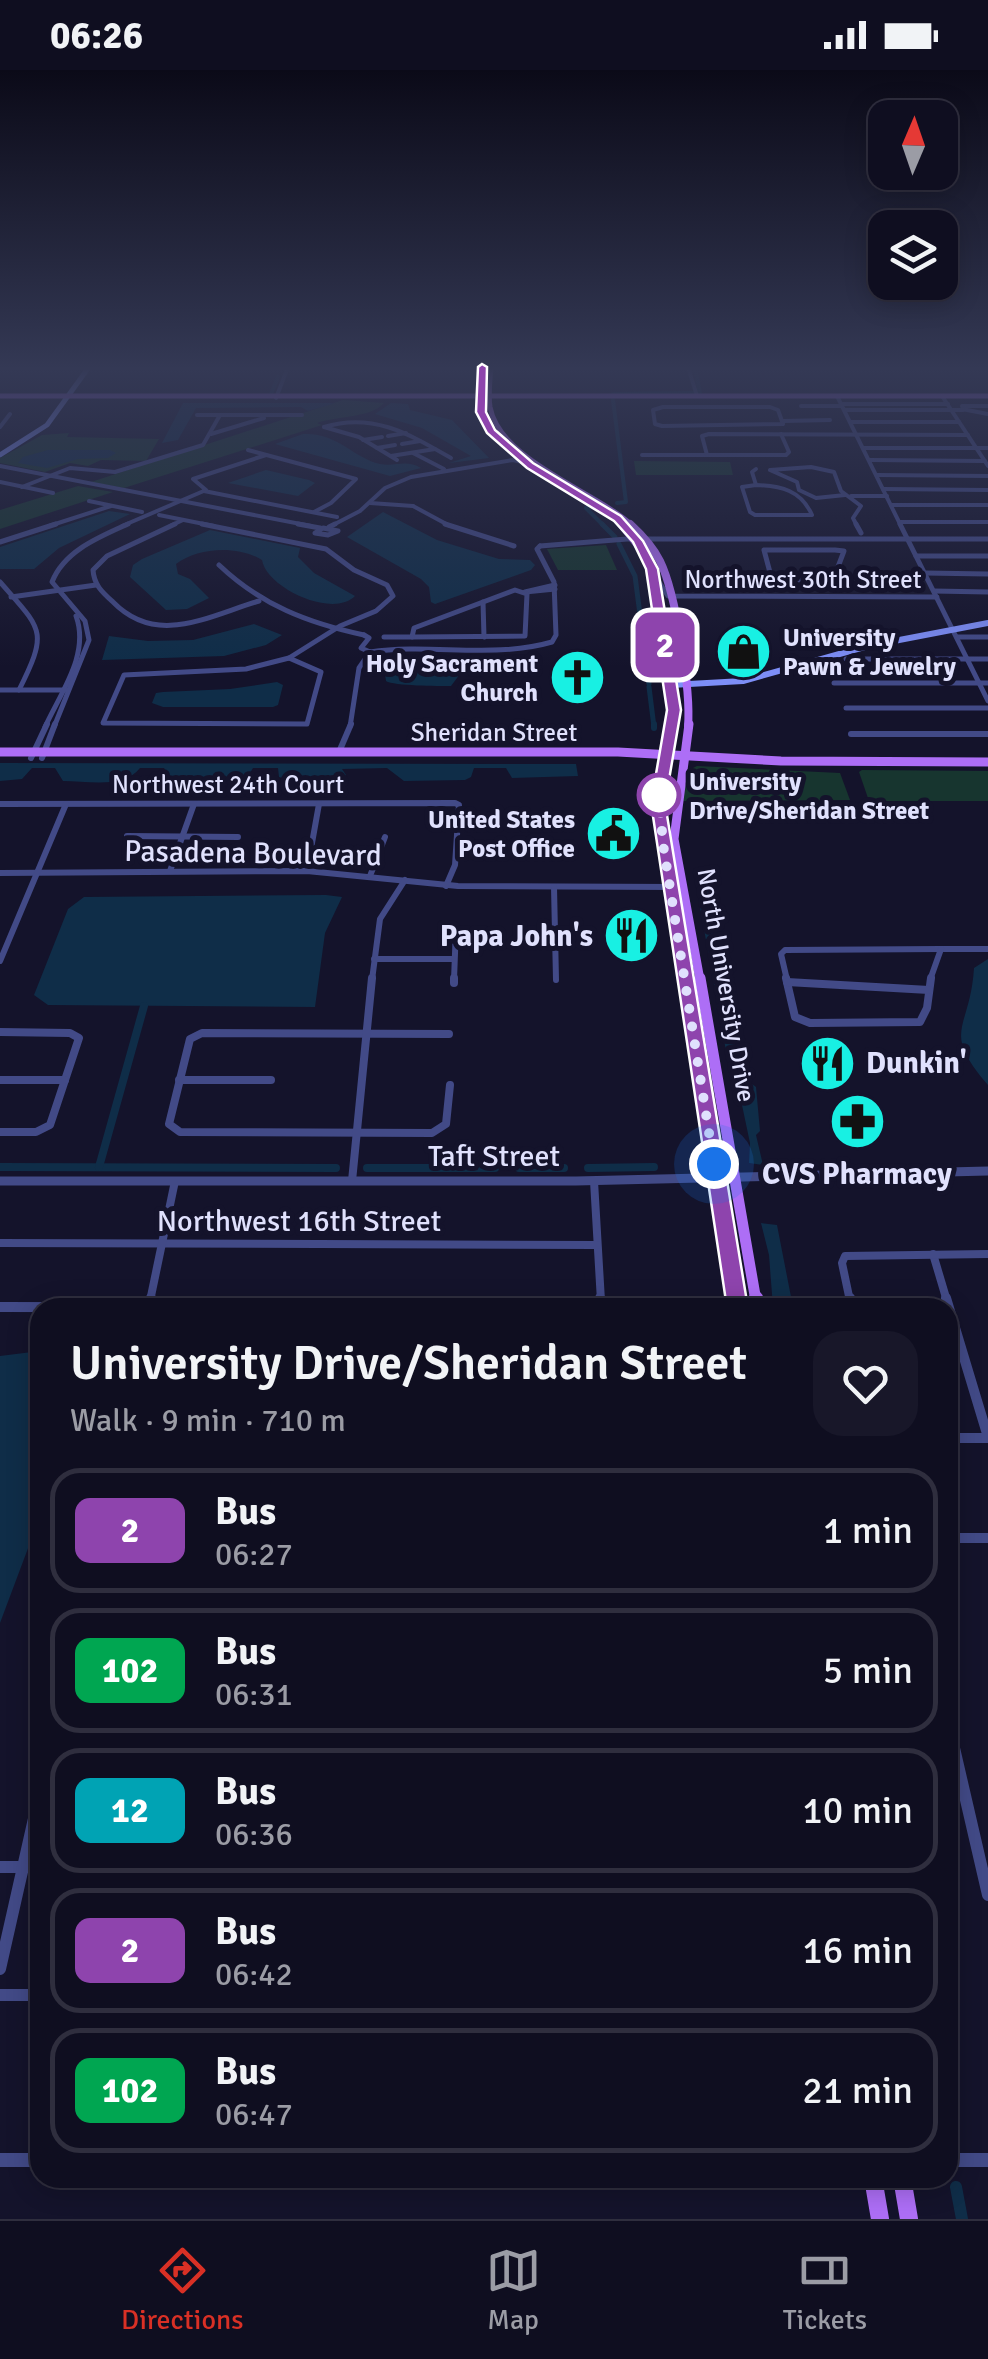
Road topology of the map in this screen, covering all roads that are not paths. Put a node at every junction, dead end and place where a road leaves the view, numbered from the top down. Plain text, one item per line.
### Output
1 (130, 467) edge
2 (232, 467) edge
3 (312, 467) edge
4 (446, 467) edge
5 (539, 467) edge
6 (542, 467) edge
7 (873, 467) edge
8 (0, 468) edge
9 (439, 468) joint
10 (778, 468) joint
11 (756, 469) dead end
12 (877, 475) junction
13 (988, 476) edge
14 (49, 477) junction
15 (0, 482) edge
16 (756, 485) junction
17 (24, 487) junction
18 (200, 488) junction
19 (883, 489) junction
20 (988, 490) edge
21 (53, 493) dead end
22 (847, 496) junction
23 (886, 496) junction
24 (89, 501) dead end
25 (176, 502) junction
26 (373, 503) junction
27 (891, 505) junction
28 (111, 506) junction
29 (988, 506) edge
30 (142, 512) dead end
31 (314, 512) junction
32 (158, 515) dead end
33 (338, 516) dead end
34 (766, 517) junction
35 (183, 520) junction
36 (900, 522) junction
37 (988, 522) edge
38 (329, 527) junction
39 (336, 529) junction
40 (318, 530) junction
41 (861, 533) dead end
42 (647, 539) junction
43 (776, 539) junction
44 (806, 539) junction
45 (908, 539) junction
46 (988, 539) edge
47 (637, 540) junction
48 (0, 542) edge
49 (514, 546) dead end
50 (810, 550) junction
51 (916, 556) junction
52 (988, 556) edge
53 (218, 565) dead end
54 (652, 571) junction
55 (925, 573) junction
56 (988, 574) edge
57 (2, 582) edge
58 (95, 584) junction
59 (876, 586) dead end
60 (555, 587) junction
61 (54, 589) junction
62 (525, 592) junction
63 (988, 592) edge
64 (936, 594) junction
65 (10, 596) junction
66 (668, 596) junction
67 (881, 596) junction
68 (657, 598) junction
69 (259, 600) junction
70 (482, 602) junction
71 (441, 618) junction
72 (988, 623) edge
73 (674, 627) junction
74 (336, 628) junction
75 (955, 633) junction
76 (484, 636) junction
77 (988, 636) edge
78 (384, 637) dead end
79 (412, 637) junction
80 (442, 637) junction
81 (370, 652) junction
82 (288, 658) junction
83 (846, 659) dead end
84 (968, 660) junction
85 (988, 660) edge
86 (834, 683) dead end
87 (979, 683) junction
88 (988, 683) edge
89 (671, 685) junction
90 (685, 686) junction
91 (0, 690) edge
92 (19, 690) junction
93 (66, 690) junction
94 (988, 704) edge
95 (846, 708) dead end
96 (851, 734) dead end
97 (988, 734) edge
98 (339, 752) junction
99 (0, 755) edge
100 (38, 755) junction
101 (665, 758) junction
102 (681, 759) junction
103 (988, 765) edge
104 (0, 804) edge
105 (66, 804) junction
106 (194, 804) junction
107 (319, 804) junction
108 (127, 836) dead end
109 (182, 836) junction
110 (238, 836) dead end
111 (385, 837) dead end
112 (307, 871) junction
113 (170, 872) junction
114 (0, 873) edge
115 (38, 873) junction
116 (370, 876) junction
117 (404, 880) junction
118 (446, 886) junction
119 (684, 886) junction
120 (670, 887) junction
121 (554, 888) junction
122 (456, 927) dead end
123 (988, 948) edge
124 (941, 949) junction
125 (1, 956) edge
126 (374, 958) junction
127 (454, 959) junction
128 (556, 981) dead end
129 (787, 982) junction
130 (454, 983) dead end
131 (929, 990) junction
132 (0, 1032) edge
133 (367, 1032) junction
134 (448, 1034) dead end
135 (0, 1080) edge
136 (65, 1080) junction
137 (179, 1080) junction
138 (271, 1080) dead end
139 (450, 1086) dead end
140 (0, 1132) edge
141 (356, 1132) junction
142 (988, 1172) edge
143 (737, 1177) junction
144 (717, 1178) junction
145 (0, 1181) edge
146 (176, 1181) junction
147 (352, 1181) junction
148 (594, 1181) junction
149 (0, 1243) edge
150 (162, 1243) junction
151 (597, 1245) junction
152 (933, 1254) junction
153 (988, 1254) edge
154 (151, 1298) edge
155 (601, 1298) edge
156 (736, 1298) edge
157 (755, 1298) edge
158 (850, 1298) edge
159 (946, 1298) edge
160 (0, 1307) edge
161 (30, 1307) edge
162 (958, 1338) edge
163 (958, 1438) edge
164 (988, 1438) edge
165 (958, 1538) edge
166 (988, 1538) edge
167 (958, 1758) edge
168 (30, 1834) edge
169 (982, 1845) edge
170 (0, 1867) edge
171 (22, 1867) junction
172 (30, 1867) edge
173 (988, 1895) edge
174 (0, 1969) edge
175 (0, 1995) edge
176 (30, 1996) edge
177 (0, 2160) edge
178 (30, 2160) edge
179 (958, 2160) edge
180 (988, 2160) edge
181 (875, 2188) edge
182 (903, 2188) edge
183 (880, 2219) edge
184 (908, 2219) edge

1 - 14 street
2 - 18 street
3 - 31 street
4 - 9 street
5 - 47 main road, North University Drive
6 - 42 main road, North University Drive
7 - 12 street
8 - 14 street
8 - 14 street
9 - 26 street
10 - 22 street
10 - 22 street
11 - 16 street
12 - 13 street
12 - 19 street
14 - 17 street
14 - 25 street
15 - 17 street
16 - 34 street
16 - 34 street
17 - 21 street
18 - 25 street
18 - 31 street
19 - 20 street
19 - 23 street
22 - 23 street
22 - 41 street
23 - 27 street
24 - 28 street
25 - 40 street
25 - 61 street
26 - 38 street
26 - 39 street
26 - 49 street
27 - 29 street
27 - 36 street
28 - 30 street
28 - 48 street
31 - 33 street
32 - 35 street
34 - 43 street
35 - 58 street
35 - 74 street
36 - 37 street
36 - 45 street
38 - 39 street
38 - 40 street
39 - 40 street
42 - 43 street
42 - 47 street
42 - 66 main road, North University Drive
43 - 44 street
44 - 45 street
44 - 50 street
45 - 46 street
45 - 51 street
47 - 54 main road, North University Drive
47 - 60 street
50 - 50 street
51 - 52 street
51 - 55 street
53 - 69 street
54 - 66 street
54 - 68 main road, North University Drive
55 - 56 street
55 - 64 street
57 - 65 street
58 - 61 street
58 - 69 street
59 - 67 street
60 - 62 street
60 - 81 street
61 - 65 street
61 - 93 street
62 - 70 street
62 - 76 street
63 - 64 street, Northwest 30th Street
64 - 67 street, Northwest 30th Street
64 - 75 street
65 - 92 street
66 - 67 street, Northwest 30th Street
66 - 73 main road, North University Drive
68 - 73 main road
68 - 89 main road, North University Drive
69 - 74 street
70 - 71 street
70 - 76 street
71 - 79 street
71 - 80 street
72 - 75 main road
73 - 90 main road, North University Drive
74 - 81 street
74 - 82 street
75 - 77 street
75 - 84 street
75 - 90 main road
76 - 80 street
78 - 79 street
79 - 80 street
81 - 98 street
82 - 82 street
83 - 84 street
84 - 85 street
84 - 87 street
86 - 87 street
87 - 88 street
87 - 94 street
89 - 90 main road
89 - 101 main road, North University Drive
90 - 102 main road, North University Drive
91 - 92 street
92 - 93 street
93 - 100 street
93 - 100 street
94 - 95 street
96 - 97 street
98 - 100 main road, Sheridan Street
98 - 101 main road, Sheridan Street
99 - 100 main road, Sheridan Street
100 - 101 main road, Sheridan Street
101 - 102 main road, Sheridan Street
101 - 120 main road, North University Drive
102 - 103 main road, Sheridan Street
102 - 119 main road, North University Drive
104 - 105 street, Northwest 24th Court
105 - 106 street, Northwest 24th Court
105 - 115 street
106 - 107 street, Northwest 24th Court
106 - 109 street
107 - 112 street
107 - 118 street, Northwest 24th Court
108 - 109 street
109 - 110 street
109 - 113 street
111 - 116 street
112 - 113 street, Pasadena Boulevard
112 - 116 street, Pasadena Boulevard
113 - 115 street, Pasadena Boulevard
114 - 115 street, Pasadena Boulevard
115 - 125 street
116 - 117 street, Pasadena Boulevard
117 - 118 street, Pasadena Boulevard
117 - 126 street
118 - 121 street, Pasadena Boulevard
119 - 120 street, Pasadena Boulevard
119 - 143 main road, North University Drive
120 - 121 street, Pasadena Boulevard
120 - 144 main road, North University Drive
121 - 128 street
122 - 127 street
123 - 124 street
124 - 129 street
124 - 131 street
126 - 127 street
126 - 133 street
127 - 130 street
129 - 131 street
129 - 131 street
132 - 136 street
133 - 134 street
133 - 137 street
133 - 141 street
135 - 136 street
136 - 140 street
137 - 138 street
137 - 141 street
139 - 141 street
141 - 147 street
142 - 143 street, Taft Street
143 - 144 street, Taft Street
143 - 157 main road, North University Drive
144 - 148 street, Taft Street
144 - 156 main road, North University Drive
145 - 146 street, Taft Street
146 - 147 street, Taft Street
146 - 150 street
147 - 148 street, Taft Street
148 - 151 street
149 - 150 street, Northwest 16th Street
150 - 151 street, Northwest 16th Street
150 - 154 street
151 - 155 street
152 - 153 street
152 - 158 street
152 - 159 street
160 - 161 street
162 - 164 street
163 - 164 street
165 - 166 street
167 - 169 street
168 - 171 street
169 - 173 street
170 - 171 street
171 - 172 street
171 - 174 street
175 - 176 street
177 - 178 street
179 - 180 street
181 - 183 main road
182 - 184 main road

